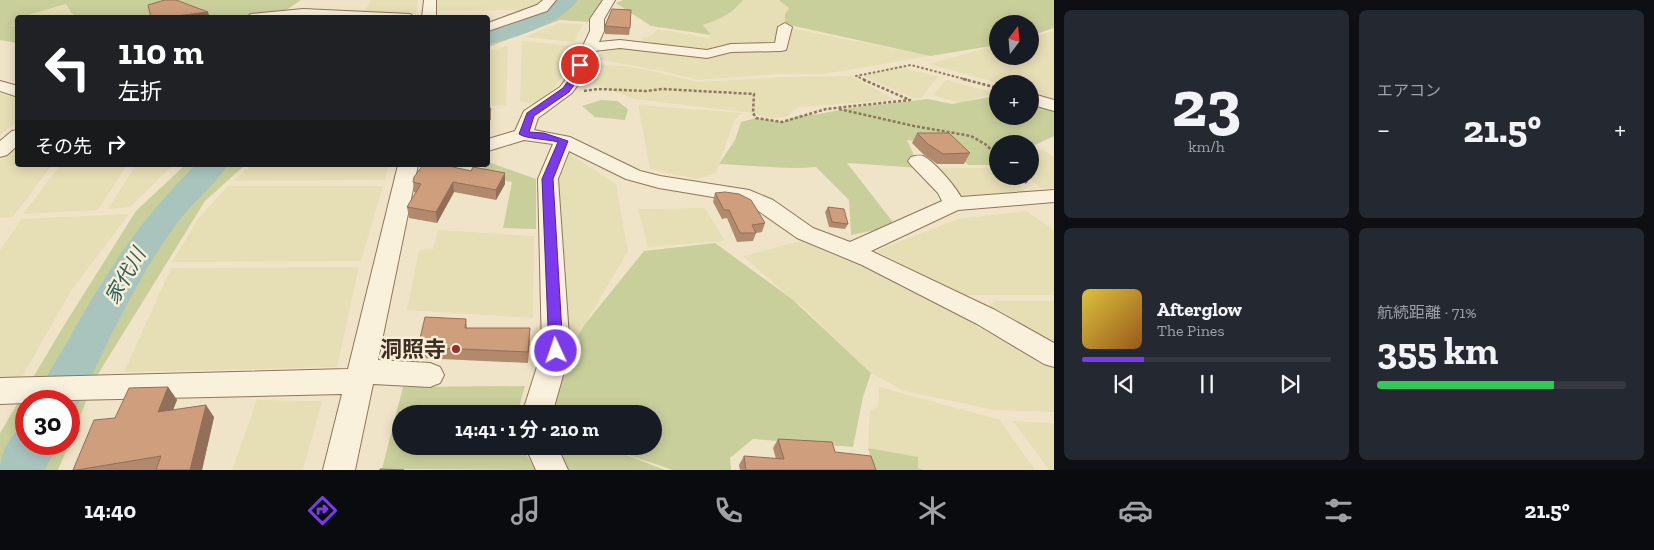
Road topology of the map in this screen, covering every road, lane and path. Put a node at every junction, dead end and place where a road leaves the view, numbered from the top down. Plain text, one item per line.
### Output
1 (301, 0) edge
2 (430, 0) edge
3 (550, 0) edge
4 (613, 1) edge
5 (281, 14) junction
6 (274, 15) edge
7 (313, 15) edge
8 (429, 15) edge
9 (490, 26) edge
10 (785, 27) dead end
11 (590, 47) junction
12 (0, 86) edge
13 (989, 86) edge
14 (566, 90) junction
15 (15, 91) edge
16 (1039, 101) edge
17 (1054, 106) edge
18 (836, 108) junction
19 (523, 134) junction
20 (15, 138) edge
21 (563, 141) junction
22 (490, 144) edge
23 (989, 148) edge
24 (0, 150) edge
25 (918, 161) dead end
26 (408, 167) edge
27 (1054, 196) edge
28 (954, 204) junction
29 (850, 251) junction
30 (1054, 356) edge
31 (430, 375) dead end
32 (360, 376) junction
33 (0, 391) edge
34 (540, 405) edge
35 (545, 455) edge
36 (339, 470) edge
37 (552, 470) edge

1 - 5 street
2 - 8 street
3 - 9 street
4 - 11 street
5 - 6 street
5 - 7 street
10 - 11 street
11 - 14 street
12 - 15 street
13 - 18 path
14 - 18 path
14 - 19 street
16 - 17 street
18 - 23 path
19 - 21 street
19 - 22 street
20 - 24 street
21 - 29 street
21 - 34 street
25 - 28 street
26 - 32 street
27 - 28 street
28 - 29 street
29 - 30 street
31 - 32 street
32 - 33 street
32 - 36 street
35 - 37 street

